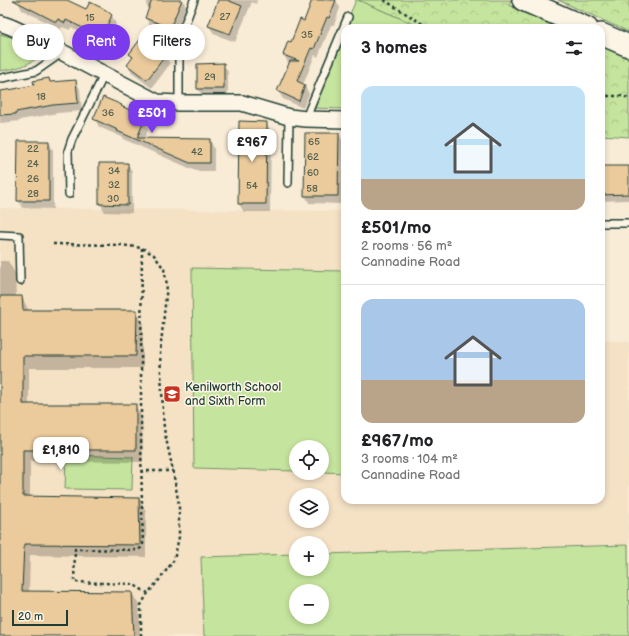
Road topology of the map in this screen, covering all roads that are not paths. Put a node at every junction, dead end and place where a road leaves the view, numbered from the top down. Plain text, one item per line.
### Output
1 (194, 0) edge
2 (523, 0) edge
3 (348, 17) dead end
4 (0, 23) edge
5 (345, 24) edge
6 (578, 24) edge
7 (12, 27) edge
8 (341, 34) edge
9 (605, 36) edge
10 (629, 46) edge
11 (64, 53) edge
12 (52, 60) edge
13 (104, 75) junction
14 (2, 78) dead end
15 (179, 103) junction
16 (289, 117) junction
17 (306, 119) junction
18 (341, 120) edge
19 (288, 183) dead end
20 (69, 194) dead end
21 (605, 223) edge
22 (629, 223) edge
23 (0, 235) edge
24 (20, 281) dead end

1 - 15 lane
2 - 6 street
3 - 5 lane
4 - 7 street
8 - 17 lane
9 - 10 street
11 - 13 street
12 - 14 lane
13 - 15 street
13 - 20 lane
15 - 16 street
16 - 17 street
16 - 19 lane
17 - 18 street
21 - 22 lane
23 - 24 lane

